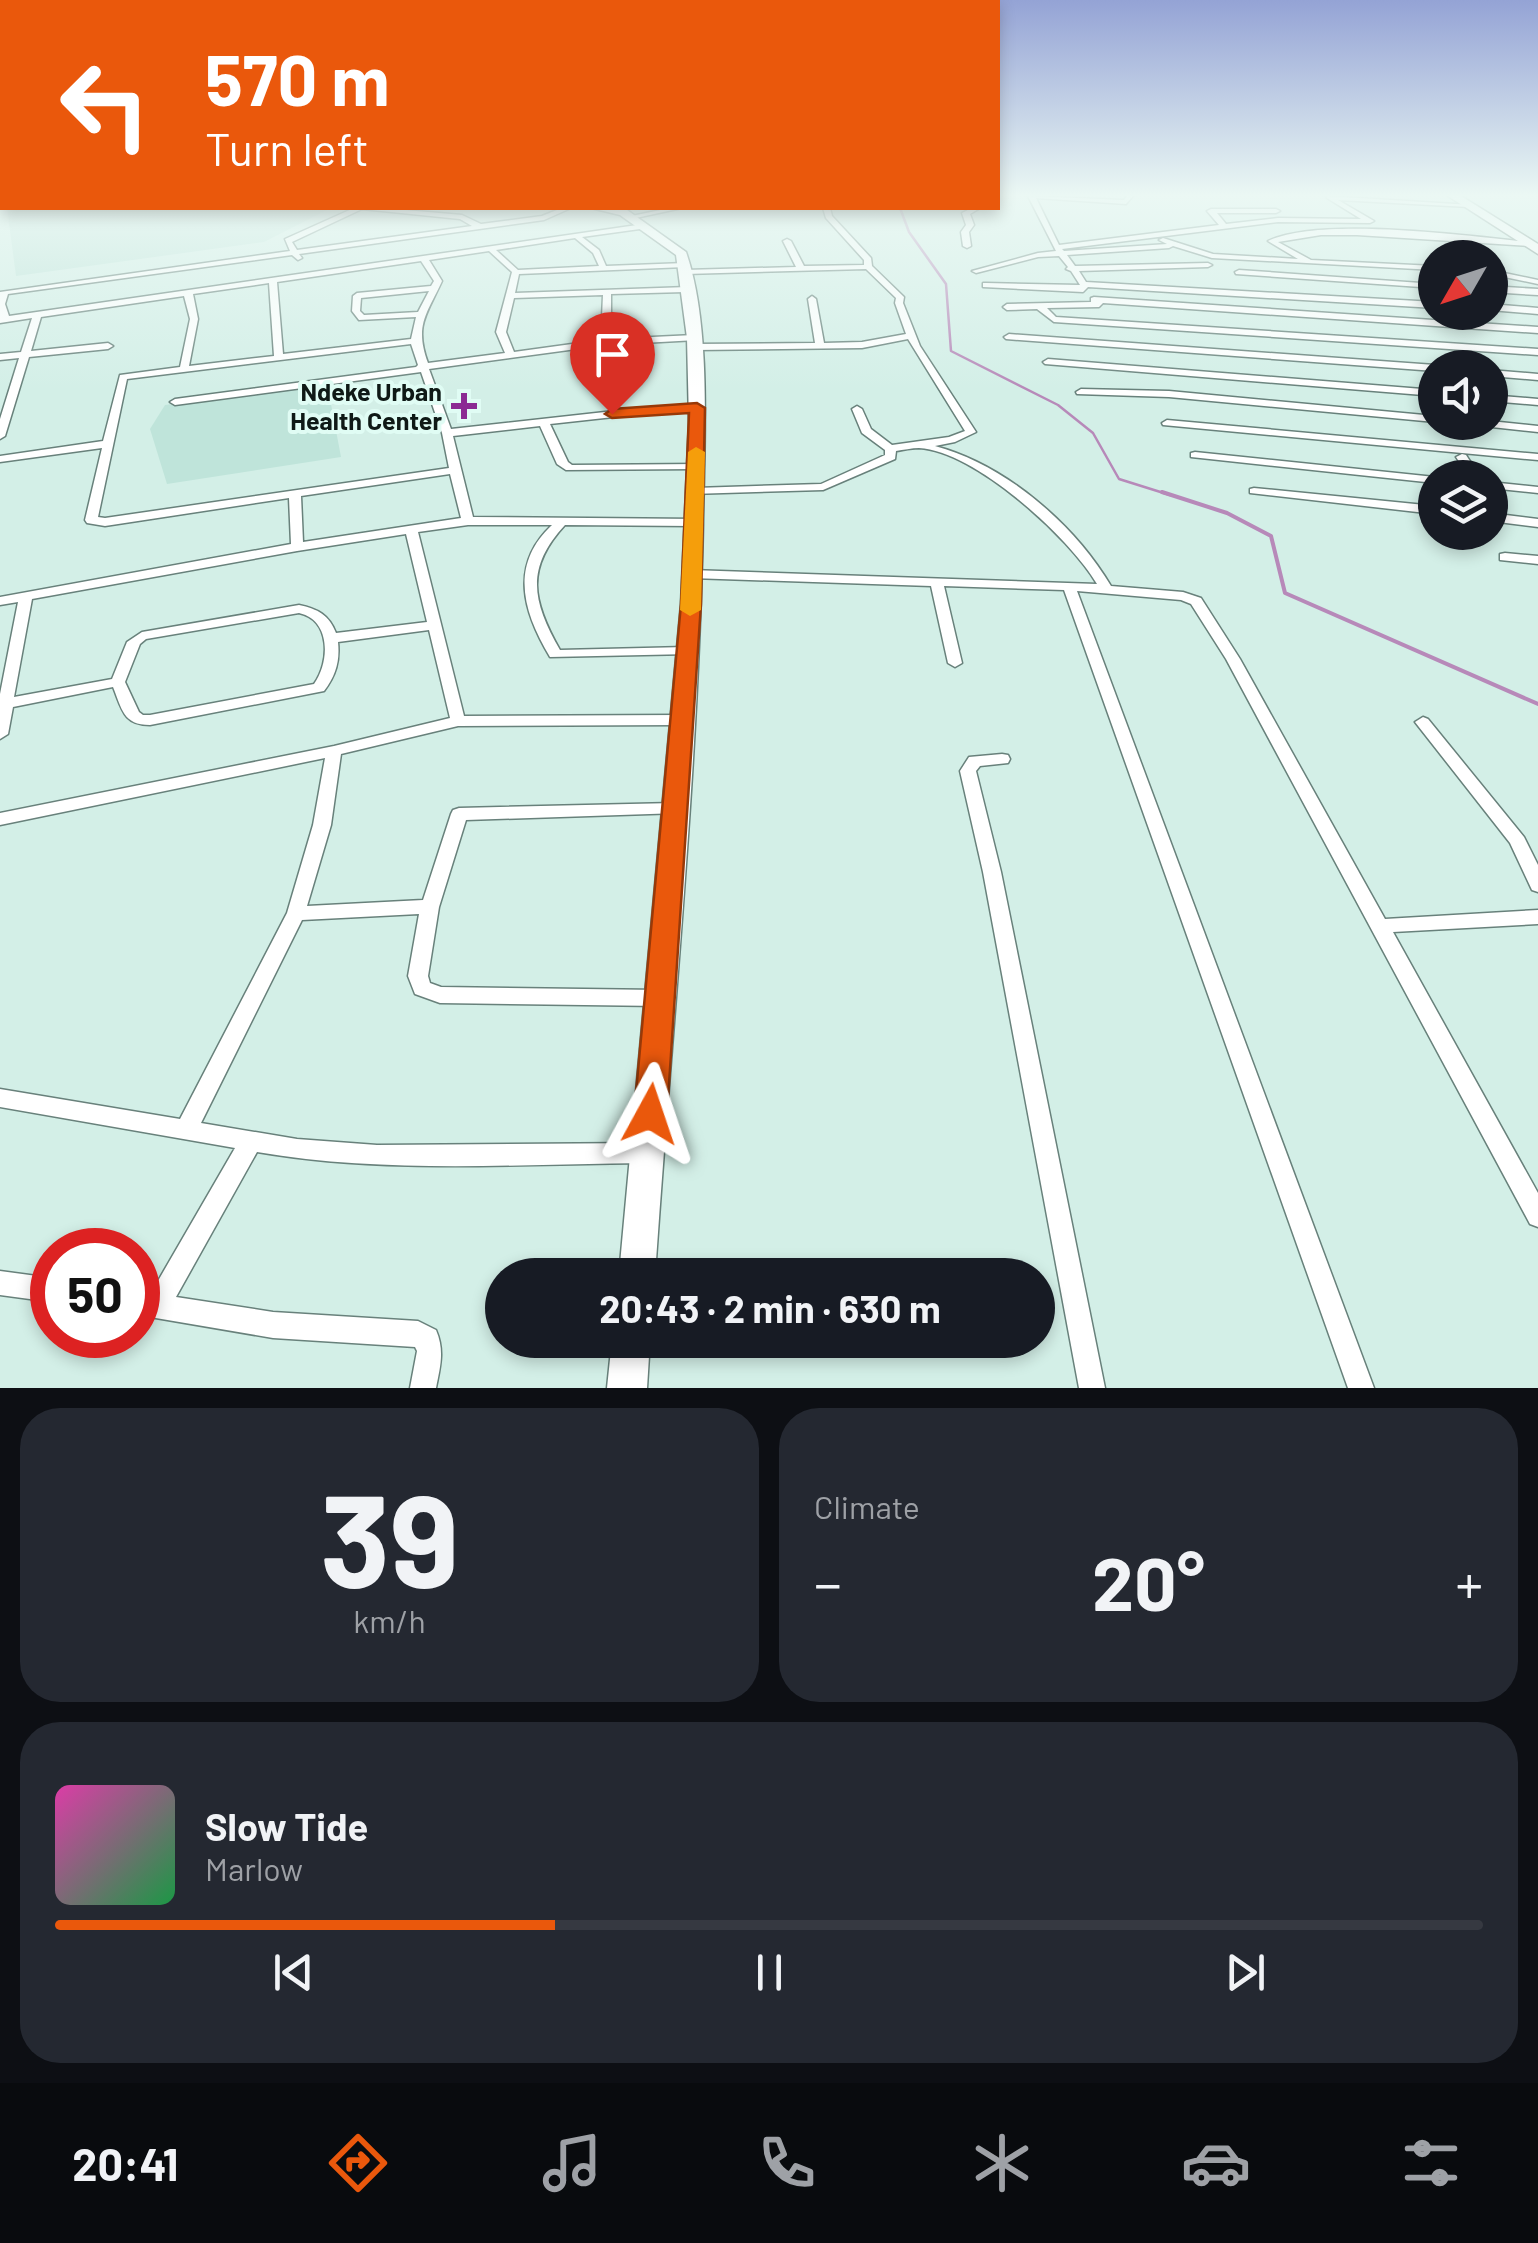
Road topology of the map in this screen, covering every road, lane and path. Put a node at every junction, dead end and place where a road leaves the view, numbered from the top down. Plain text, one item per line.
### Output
1 (230, 261) edge
2 (299, 261) edge
3 (404, 261) edge
4 (425, 261) edge
5 (504, 261) edge
6 (600, 261) edge
7 (683, 261) edge
8 (797, 261) edge
9 (868, 261) edge
10 (1016, 261) edge
11 (1065, 261) edge
12 (1289, 261) edge
13 (1309, 262) joint
14 (1208, 265) dead end
15 (603, 267) junction
16 (800, 267) junction
17 (868, 267) junction
18 (1418, 267) edge
19 (1070, 269) junction
20 (976, 271) dead end
21 (516, 272) junction
22 (1239, 272) dead end
23 (306, 275) junction
24 (685, 276) junction
25 (1508, 276) edge
26 (273, 281) junction
27 (1538, 282) edge
28 (986, 285) dead end
29 (1418, 285) edge
30 (1083, 286) junction
31 (434, 288) junction
32 (1508, 291) edge
33 (1513, 291) junction
34 (2, 292) edge
35 (607, 292) junction
36 (1538, 292) edge
37 (188, 293) junction
38 (510, 296) junction
39 (812, 299) dead end
40 (1096, 302) junction
41 (1418, 303) edge
42 (0, 304) edge
43 (1007, 307) dead end
44 (1041, 308) junction
45 (1508, 309) edge
46 (1536, 311) edge
47 (421, 314) junction
48 (37, 315) junction
49 (3, 320) edge
50 (1110, 323) junction
51 (1538, 330) edge
52 (910, 336) junction
53 (1009, 337) dead end
54 (415, 340) junction
55 (606, 342) junction
56 (694, 342) junction
57 (820, 344) junction
58 (108, 346) dead end
59 (1538, 352) edge
60 (510, 354) junction
61 (26, 355) junction
62 (0, 357) edge
63 (278, 358) junction
64 (1048, 362) dead end
65 (1418, 367) edge
66 (422, 368) junction
67 (184, 369) junction
68 (1508, 374) edge
69 (1538, 377) edge
70 (1367, 387) junction
71 (17, 388) junction
72 (0, 390) edge
73 (1081, 392) dead end
74 (1418, 392) edge
75 (1508, 400) edge
76 (175, 402) dead end
77 (1538, 402) edge
78 (697, 408) junction
79 (856, 409) dead end
80 (1378, 413) junction
81 (1418, 417) edge
82 (544, 422) junction
83 (1167, 423) dead end
84 (1508, 426) edge
85 (1538, 429) edge
86 (447, 434) junction
87 (0, 436) edge
88 (107, 444) junction
89 (919, 446) junction
90 (890, 449) junction
91 (1195, 455) dead end
92 (1462, 456) dead end
93 (1538, 457) edge
94 (0, 460) edge
95 (1465, 460) edge
96 (696, 466) junction
97 (455, 470) junction
98 (1418, 478) edge
99 (1508, 487) edge
100 (1538, 490) edge
101 (1254, 491) dead end
102 (295, 492) junction
103 (695, 492) junction
104 (1418, 508) edge
105 (1508, 520) edge
106 (468, 522) junction
107 (694, 522) junction
108 (1538, 523) edge
109 (560, 524) junction
110 (411, 530) junction
111 (297, 547) junction
112 (1505, 557) dead end
113 (1538, 560) edge
114 (691, 574) junction
115 (938, 584) junction
116 (1069, 586) junction
117 (1106, 589) junction
118 (26, 596) junction
119 (0, 601) edge
120 (434, 625) junction
121 (333, 638) junction
122 (686, 651) junction
123 (954, 663) dead end
124 (118, 682) junction
125 (9, 704) junction
126 (680, 720) junction
127 (458, 721) junction
128 (1423, 722) dead end
129 (0, 734) edge
130 (334, 751) junction
131 (1002, 759) dead end
132 (674, 810) junction
133 (0, 820) edge
134 (1538, 885) edge
135 (430, 907) junction
136 (296, 912) junction
137 (1538, 917) edge
138 (1379, 926) junction
139 (660, 998) junction
140 (0, 1098) edge
141 (186, 1129) junction
142 (250, 1143) junction
143 (648, 1153) junction
144 (1538, 1216) edge
145 (639, 1258) edge
146 (0, 1283) edge
147 (160, 1285) edge
148 (30, 1287) edge
149 (160, 1306) edge
150 (630, 1358) edge
151 (423, 1388) edge
152 (627, 1388) edge
153 (1092, 1388) edge
154 (1361, 1388) edge

1 - 34 street
2 - 23 street
3 - 23 street
4 - 31 street
5 - 21 street
6 - 15 street
7 - 24 main road
8 - 16 street
9 - 17 street
10 - 20 street
11 - 19 street
12 - 13 street
13 - 18 street
14 - 19 street
15 - 21 street
15 - 24 street
16 - 17 street
16 - 24 street
17 - 52 street
19 - 30 street
21 - 38 street
22 - 29 street
23 - 26 street
24 - 35 street
24 - 56 main road
25 - 27 street
26 - 37 street
26 - 63 street
28 - 30 street
30 - 40 street
30 - 41 street
31 - 47 street
31 - 47 street
32 - 33 street
33 - 36 street
33 - 46 street
34 - 42 street
35 - 38 street
35 - 55 street
37 - 48 street
37 - 67 street
38 - 60 street
39 - 57 street
40 - 44 street
40 - 50 street
40 - 51 street
42 - 49 street
43 - 44 street
44 - 50 street
45 - 46 street
47 - 54 street
48 - 49 street
48 - 61 street
50 - 59 street
52 - 57 street
52 - 89 street
53 - 65 street
54 - 63 street
54 - 66 street
55 - 56 street
55 - 60 street
56 - 57 street
56 - 78 main road
58 - 61 street
60 - 66 street
61 - 62 street
61 - 71 street
63 - 67 street
64 - 70 street
66 - 76 street
66 - 86 street
67 - 88 street
68 - 69 street
70 - 74 street
70 - 80 street
71 - 72 street
71 - 87 street
73 - 80 street
75 - 77 street
78 - 82 street
78 - 96 main road
79 - 90 street
80 - 81 street
82 - 86 street
82 - 96 street
83 - 93 street
84 - 85 street
86 - 97 street
88 - 94 street
88 - 102 street
89 - 90 street
89 - 117 street
90 - 103 street
91 - 98 street
92 - 95 street
96 - 103 main road
97 - 102 street
97 - 106 street
99 - 100 street
101 - 104 street
102 - 111 street
103 - 107 main road
105 - 108 street
106 - 109 street
106 - 110 street
107 - 109 street
107 - 114 main road
109 - 122 street
110 - 111 street
110 - 120 street
111 - 118 street
112 - 113 street
114 - 115 street
114 - 122 main road
115 - 116 street
115 - 123 street
116 - 117 street
116 - 154 street
117 - 138 street
118 - 119 street
118 - 125 street
120 - 121 street
120 - 127 street
121 - 124 street
121 - 124 street
122 - 126 main road
124 - 125 street
125 - 129 street
126 - 127 street
126 - 132 main road
127 - 130 street
128 - 134 street
130 - 133 street
130 - 136 street
131 - 153 street
132 - 135 street
132 - 139 main road
135 - 136 street
135 - 139 street
136 - 141 street
137 - 138 street
138 - 144 street
139 - 143 main road
140 - 141 street
141 - 142 street
142 - 143 street
142 - 147 street
143 - 145 main road
146 - 148 street
149 - 151 street
150 - 152 main road

